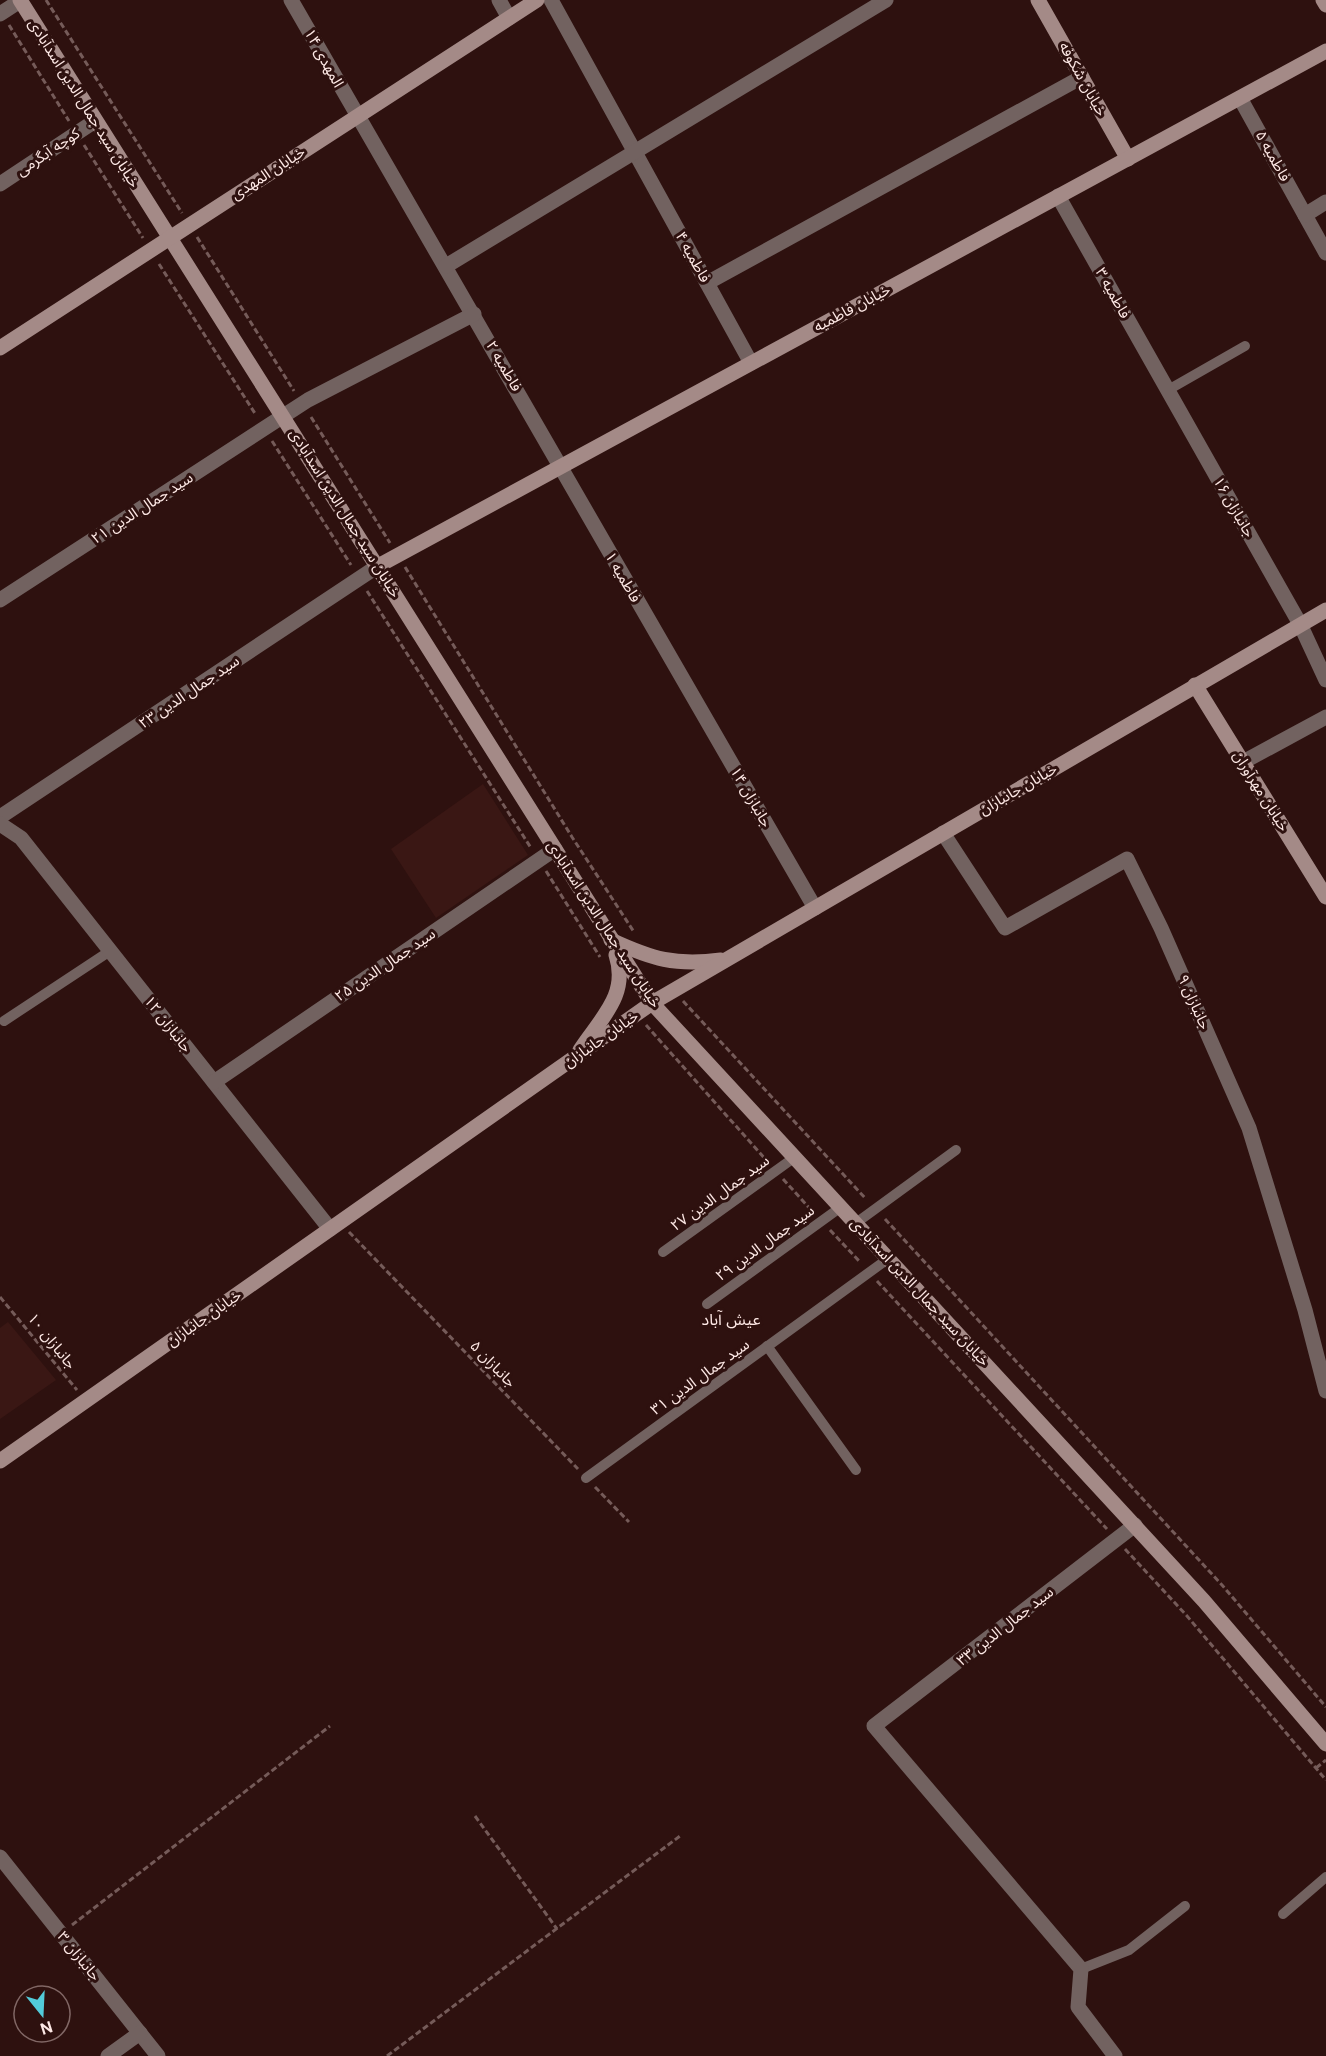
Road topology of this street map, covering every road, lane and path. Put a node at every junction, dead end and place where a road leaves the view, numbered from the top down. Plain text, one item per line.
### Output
1 (46, 0) edge
2 (291, 0) edge
3 (499, 0) edge
4 (537, 0) edge
5 (551, 0) edge
6 (886, 0) edge
7 (1038, 0) edge
8 (1323, 0) edge
9 (20, 1) edge
10 (1326, 5) edge
11 (1, 13) edge
12 (509, 18) junction
13 (1326, 51) edge
14 (1082, 77) junction
15 (1240, 98) junction
16 (359, 114) junction
17 (95, 121) junction
18 (77, 133) junction
19 (635, 152) junction
20 (1128, 159) junction
21 (0, 184) edge
22 (1058, 196) junction
23 (1326, 202) edge
24 (1305, 215) junction
25 (189, 223) junction
26 (169, 237) junction
27 (150, 250) junction
28 (1326, 252) edge
29 (446, 266) junction
30 (707, 283) junction
31 (474, 314) junction
32 (1245, 346) dead end
33 (0, 348) edge
34 (751, 363) junction
35 (1168, 390) junction
36 (302, 404) junction
37 (283, 416) junction
38 (264, 429) junction
39 (560, 466) junction
40 (397, 554) junction
41 (378, 566) junction
42 (359, 578) junction
43 (0, 600) edge
44 (1326, 610) edge
45 (1300, 624) junction
46 (1326, 680) edge
47 (1195, 685) junction
48 (687, 687) joint
49 (1326, 717) edge
50 (1243, 762) junction
51 (0, 817) edge
52 (0, 824) edge
53 (943, 833) junction
54 (555, 849) junction
55 (539, 860) junction
56 (1326, 897) edge
57 (815, 908) junction
58 (611, 940) junction
59 (110, 951) junction
60 (601, 958) dead end
61 (652, 958) junction
62 (728, 959) junction
63 (673, 991) junction
64 (652, 1003) junction
65 (637, 1014) junction
66 (4, 1021) dead end
67 (576, 1057) junction
68 (214, 1082) junction
69 (956, 1150) dead end
70 (795, 1157) junction
71 (776, 1171) junction
72 (841, 1207) junction
73 (875, 1209) junction
74 (822, 1221) junction
75 (856, 1223) junction
76 (335, 1226) junction
77 (663, 1252) dead end
78 (889, 1258) junction
79 (869, 1272) junction
80 (0, 1297) edge
81 (707, 1304) dead end
82 (767, 1346) junction
83 (1326, 1391) edge
84 (86, 1401) junction
85 (0, 1461) edge
86 (856, 1470) dead end
87 (586, 1478) junction
88 (629, 1522) dead end
89 (1135, 1525) junction
90 (1116, 1540) junction
91 (1326, 1707) edge
92 (330, 1726) dead end
93 (1326, 1744) edge
94 (1326, 1760) edge
95 (1316, 1768) junction
96 (1326, 1780) edge
97 (475, 1816) dead end
98 (680, 1836) dead end
99 (0, 1857) edge
100 (1326, 1877) edge
101 (1185, 1906) dead end
102 (1283, 1914) dead end
103 (557, 1929) junction
104 (61, 1933) junction
105 (1081, 1969) junction
106 (140, 2032) junction
107 (108, 2056) edge
108 (158, 2056) edge
109 (387, 2056) edge
110 (1114, 2056) edge

1 - 25 path
2 - 16 street, المهدی ۱۴
3 - 12 street
4 - 12 main road, خیابان المهدی
5 - 19 street, فاطمیه ۴
6 - 19 street
7 - 14 main road, خیابان شکوفه
8 - 10 main road
9 - 11 street
9 - 17 main road, خیابان سید جمال الدین اسدآبادی
11 - 18 path
12 - 16 main road, خیابان المهدی
13 - 15 main road, خیابان فاطمیه
14 - 20 main road, خیابان شکوفه
14 - 30 street
15 - 20 main road, خیابان فاطمیه
15 - 24 street, فاطمیه ۵
16 - 25 main road, خیابان المهدی
16 - 29 street, المهدی ۱۴
17 - 18 street, کوچه آبگرمی
17 - 26 main road, خیابان سید جمال الدین اسدآبادی
18 - 21 street, کوچه آبگرمی
18 - 27 path
19 - 29 street
19 - 30 street, فاطمیه ۴
20 - 22 main road, خیابان فاطمیه
22 - 34 main road, خیابان فاطمیه
22 - 35 street, فاطمیه ۳
23 - 24 street
24 - 28 street, فاطمیه ۵
25 - 26 main road, خیابان المهدی
25 - 36 path
26 - 27 main road, خیابان المهدی
26 - 37 main road, خیابان سید جمال الدین اسدآبادی
27 - 33 main road, خیابان المهدی
27 - 38 path
29 - 31 street, فاطمیه ۲
30 - 34 street, فاطمیه ۴
31 - 36 street, سید جمال الدین ۲۱
31 - 39 street, فاطمیه ۲
32 - 35 lane
34 - 39 main road, خیابان فاطمیه
35 - 45 street, جانبازان ۱۶
36 - 37 street, سید جمال الدین ۲۱
36 - 40 path
37 - 38 street, سید جمال الدین ۲۱
37 - 41 main road, خیابان سید جمال الدین اسدآبادی
38 - 42 path
38 - 43 street, سید جمال الدین ۲۱
39 - 40 main road, خیابان فاطمیه
39 - 48 street, فاطمیه ۱
40 - 41 main road, خیابان فاطمیه
40 - 61 path
41 - 42 street, سید جمال الدین ۲۳
41 - 54 main road, خیابان سید جمال الدین اسدآبادی
42 - 51 street, سید جمال الدین ۲۳
42 - 55 path
44 - 45 main road, خیابان جانبازان
45 - 46 street, جانبازان ۱۶
45 - 47 main road, خیابان جانبازان
47 - 50 main road, خیابان مهرآوران
47 - 53 main road, خیابان جانبازان
48 - 57 street, جانبازان ۱۴
49 - 50 street
50 - 56 main road, خیابان مهرآوران
52 - 59 street, جانبازان ۱۲
53 - 57 main road, خیابان جانبازان
53 - 83 street, جانبازان ۹
54 - 55 street, سید جمال الدین ۲۵
54 - 58 main road, خیابان سید جمال الدین اسدآبادی
55 - 60 path
55 - 68 street, سید جمال الدین ۲۵
57 - 62 main road, خیابان جانبازان
58 - 61 main road
58 - 64 main road, خیابان سید جمال الدین اسدآبادی
58 - 67 main road
59 - 66 lane
59 - 68 street, جانبازان ۱۲
61 - 62 main road
62 - 63 main road, خیابان جانبازان
63 - 64 main road, خیابان جانبازان
63 - 73 path
64 - 65 main road, خیابان جانبازان
64 - 70 main road, خیابان سید جمال الدین اسدآبادی
65 - 67 main road, خیابان جانبازان
65 - 71 path
67 - 76 main road, خیابان جانبازان
68 - 76 street, جانبازان ۱۲
69 - 73 lane
70 - 71 lane, سید جمال الدین ۲۷
70 - 72 main road, خیابان سید جمال الدین اسدآبادی
71 - 74 path
71 - 77 lane, سید جمال الدین ۲۷
72 - 74 lane, سید جمال الدین ۲۹
72 - 75 main road, خیابان سید جمال الدین اسدآبادی
73 - 75 lane
73 - 91 path
74 - 79 path
74 - 81 lane, سید جمال الدین ۲۹
75 - 78 main road, خیابان سید جمال الدین اسدآبادی
76 - 84 main road, خیابان جانبازان
76 - 87 path, جانبازان ۵
78 - 79 lane, سید جمال الدین ۳۱
78 - 89 main road, خیابان سید جمال الدین اسدآبادی
79 - 82 lane, سید جمال الدین ۳۱
79 - 90 path
80 - 84 path, جانبازان ۱۰
82 - 86 lane
82 - 87 lane, سید جمال الدین ۳۱
84 - 85 main road, خیابان جانبازان
87 - 88 path, جانبازان ۵
89 - 90 street, سید جمال الدین ۳۳
89 - 93 main road, خیابان سید جمال الدین اسدآبادی
90 - 95 path
90 - 105 street, سید جمال الدین ۳۳
92 - 104 path
94 - 95 path
95 - 96 path
97 - 103 path
98 - 103 path
99 - 104 street, جانبازان ۳
100 - 102 lane
101 - 105 lane
103 - 109 path
104 - 106 street, جانبازان ۳
105 - 110 street
106 - 107 street
106 - 108 street, جانبازان ۳

